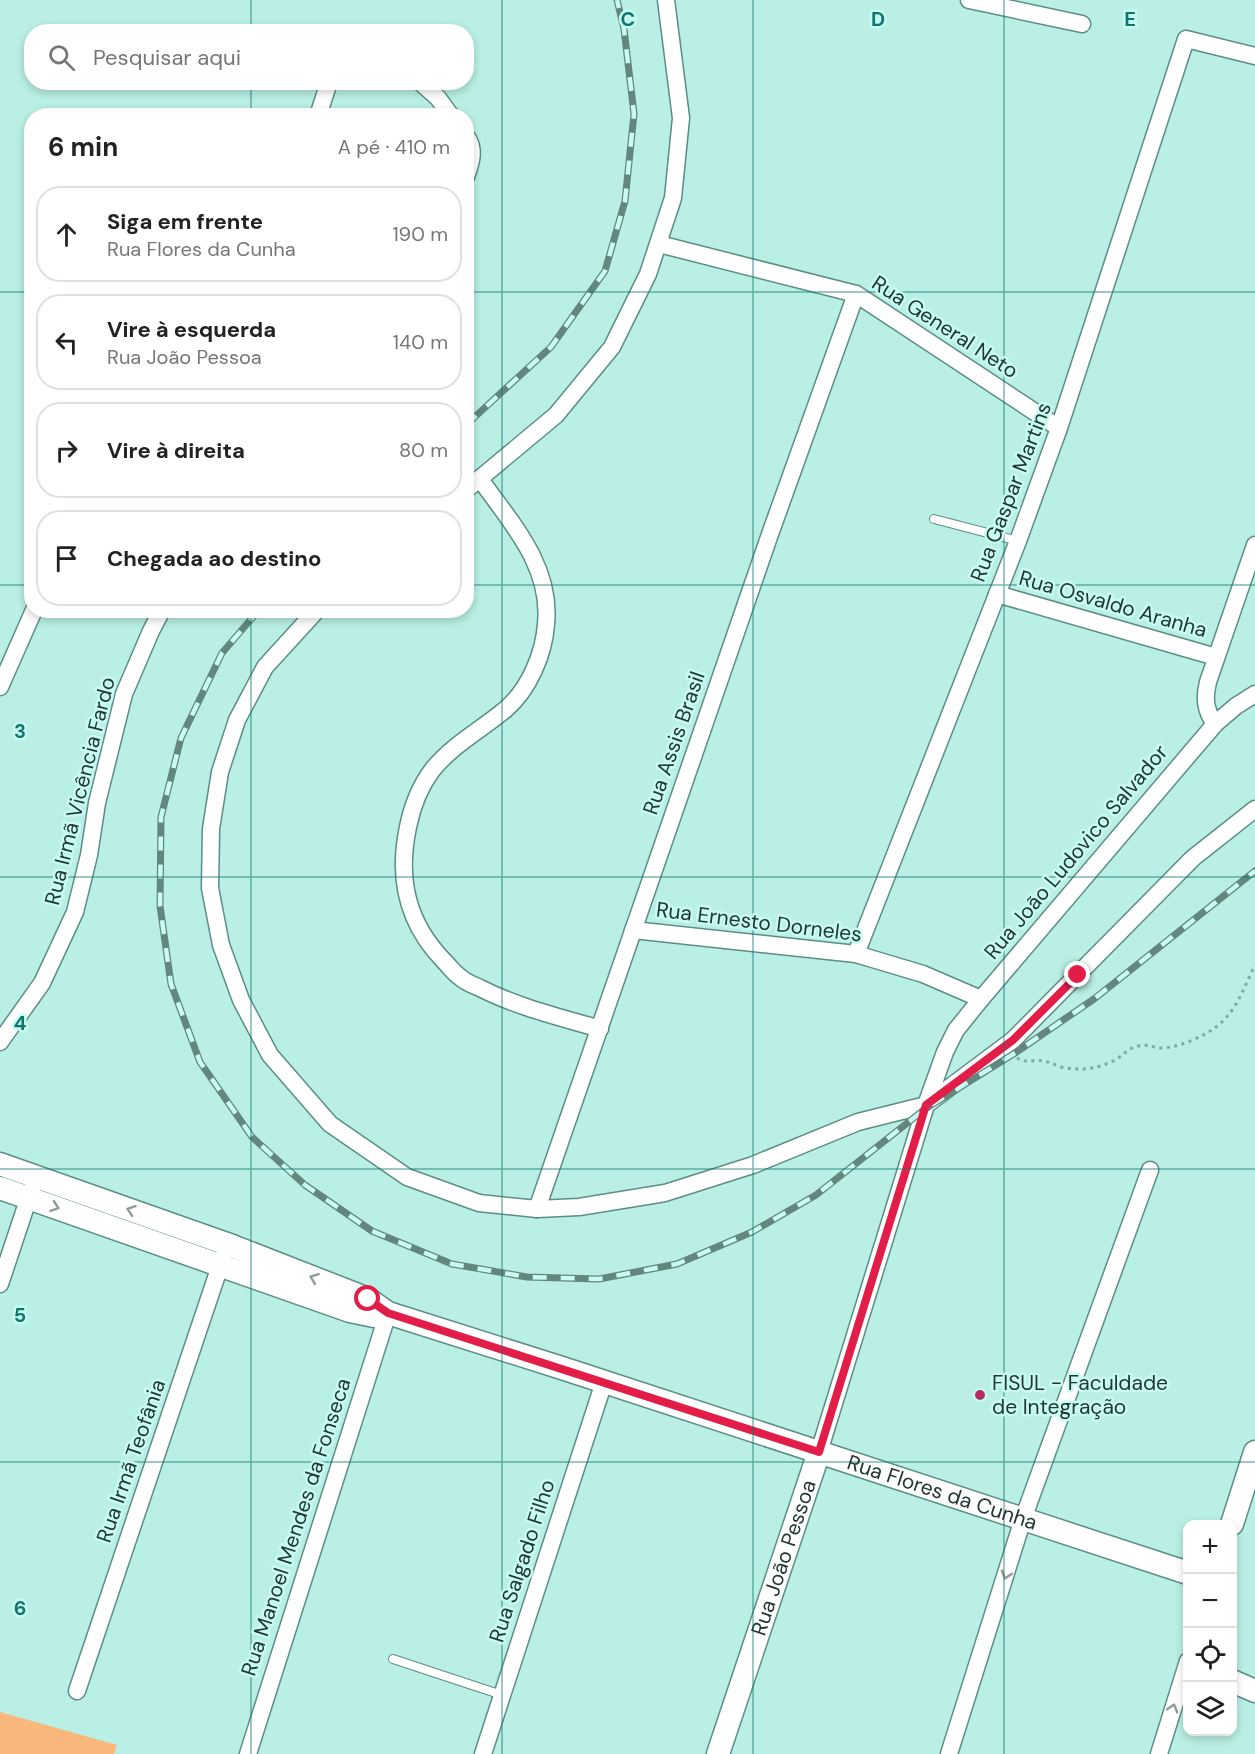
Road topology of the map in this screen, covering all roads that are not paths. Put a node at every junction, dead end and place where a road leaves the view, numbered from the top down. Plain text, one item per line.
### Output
1 (666, 0) edge
2 (969, 0) edge
3 (1082, 24) dead end
4 (1255, 56) edge
5 (326, 90) edge
6 (429, 90) edge
7 (321, 108) edge
8 (445, 108) edge
9 (659, 244) junction
10 (856, 294) junction
11 (1059, 429) junction
12 (474, 483) edge
13 (474, 485) edge
14 (934, 519) dead end
15 (1018, 541) junction
16 (1255, 545) edge
17 (997, 594) junction
18 (30, 618) edge
19 (158, 618) edge
20 (310, 618) edge
21 (1216, 657) junction
22 (0, 687) edge
23 (1255, 694) edge
24 (1215, 724) junction
25 (1255, 809) edge
26 (633, 930) junction
27 (856, 954) junction
28 (981, 999) junction
29 (600, 1029) junction
30 (0, 1042) edge
31 (945, 1052) joint
32 (926, 1105) junction
33 (0, 1164) edge
34 (1150, 1170) dead end
35 (32, 1187) junction
36 (0, 1188) edge
37 (537, 1209) junction
38 (224, 1255) junction
39 (0, 1284) edge
40 (388, 1313) junction
41 (604, 1382) junction
42 (819, 1452) junction
43 (1255, 1452) edge
44 (1023, 1519) junction
45 (1233, 1520) edge
46 (1183, 1571) edge
47 (393, 1659) dead end
48 (1183, 1677) edge
49 (1235, 1682) edge
50 (77, 1691) dead end
51 (1255, 1691) edge
52 (502, 1695) junction
53 (252, 1753) edge
54 (483, 1754) edge
55 (718, 1754) edge
56 (949, 1754) edge
57 (1159, 1754) edge

1 - 9 street
2 - 3 street
4 - 11 street, Rua Gaspar Martins
5 - 7 street
6 - 8 street
9 - 10 street, Rua General Neto
9 - 12 street
10 - 11 street, Rua General Neto
10 - 26 street, Rua Assis Brasil
11 - 15 street, Rua Gaspar Martins
13 - 29 street
14 - 15 lane
15 - 17 street, Rua Gaspar Martins
16 - 21 street
17 - 21 street, Rua Osvaldo Aranha
17 - 27 street, Rua Gaspar Martins
18 - 22 street
19 - 30 street, Rua Irmã Vicência Fardo
20 - 37 street
21 - 24 street
23 - 24 street, Rua João Ludovico Salvador
24 - 28 street, Rua João Ludovico Salvador
25 - 32 street
26 - 27 street, Rua Ernesto Dorneles
26 - 29 street, Rua Assis Brasil
27 - 28 street, Rua Ernesto Dorneles
28 - 31 street, Rua João Ludovico Salvador
29 - 37 street, Rua Assis Brasil
31 - 32 street, Rua João Pessoa
32 - 37 street
32 - 42 street, Rua João Pessoa
33 - 35 street
34 - 44 street
35 - 36 street
35 - 38 street
35 - 39 street
38 - 40 street, Rua Flores da Cunha
38 - 50 street, Rua Irmã Teofânia
40 - 41 street, Rua Flores da Cunha
40 - 53 street, Rua Manoel Mendes da Fonseca
41 - 42 street, Rua Flores da Cunha
41 - 52 street, Rua Salgado Filho
42 - 44 street, Rua Flores da Cunha
42 - 55 street, Rua João Pessoa
43 - 45 street
44 - 46 street, Rua Flores da Cunha
44 -> 56 street
47 - 52 lane
57 -> 48 street
49 - 51 street
52 - 54 street, Rua Salgado Filho

